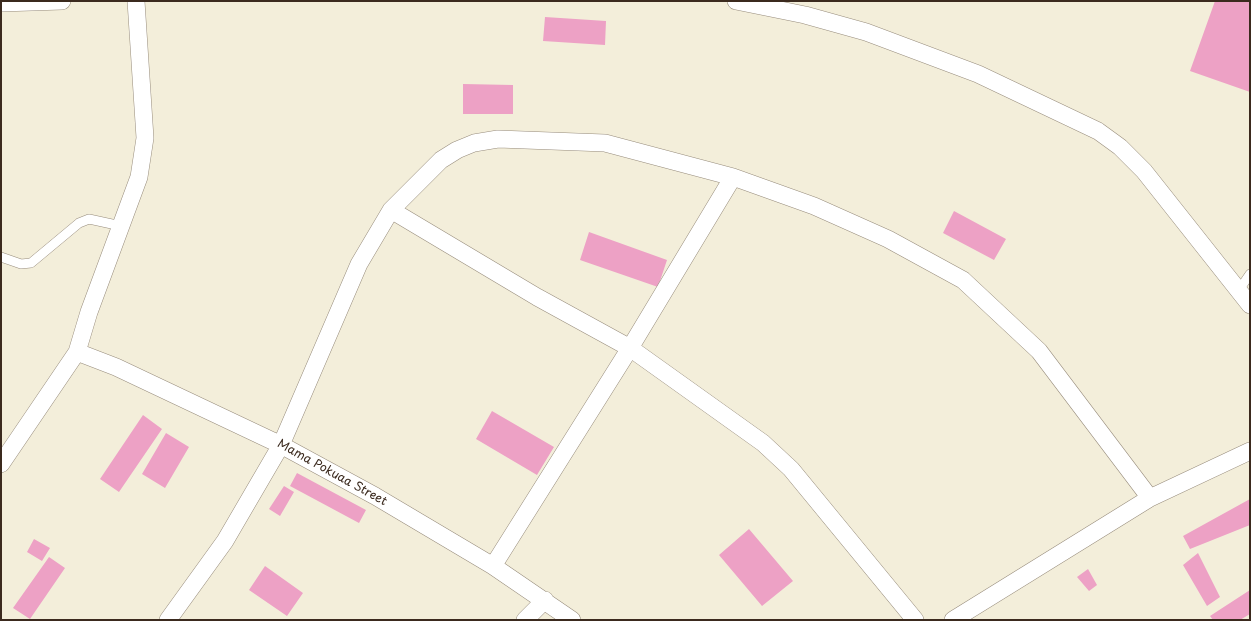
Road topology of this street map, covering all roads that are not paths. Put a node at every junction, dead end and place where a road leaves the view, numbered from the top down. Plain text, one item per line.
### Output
1 (62, 1) edge
2 (136, 1) edge
3 (736, 1) edge
4 (1, 3) edge
5 (733, 177) junction
6 (391, 210) junction
7 (120, 226) junction
8 (1, 257) edge
9 (1250, 274) edge
10 (1239, 290) junction
11 (1250, 305) edge
12 (630, 348) junction
13 (77, 352) junction
14 (281, 445) junction
15 (1250, 451) edge
16 (1, 464) edge
17 (1150, 498) junction
18 (493, 566) junction
19 (545, 600) junction
20 (168, 620) edge
21 (526, 620) edge
22 (572, 620) edge
23 (915, 620) edge
24 (953, 620) edge

1 - 4 street
2 - 7 street
3 - 10 street
5 - 6 street
5 - 12 street
5 - 17 street
6 - 12 street
6 - 14 street
7 - 8 lane
7 - 13 street
9 - 10 lane
10 - 11 street
12 - 18 street
12 - 23 street
13 - 14 street, Mama Pokuaa Street
13 - 16 street
14 - 18 street, Mama Pokuaa Street
14 - 20 street
15 - 17 street
17 - 24 street
18 - 19 street, Mama Pokuaa Street
19 - 21 street
19 - 22 street, Mama Pokuaa Street

